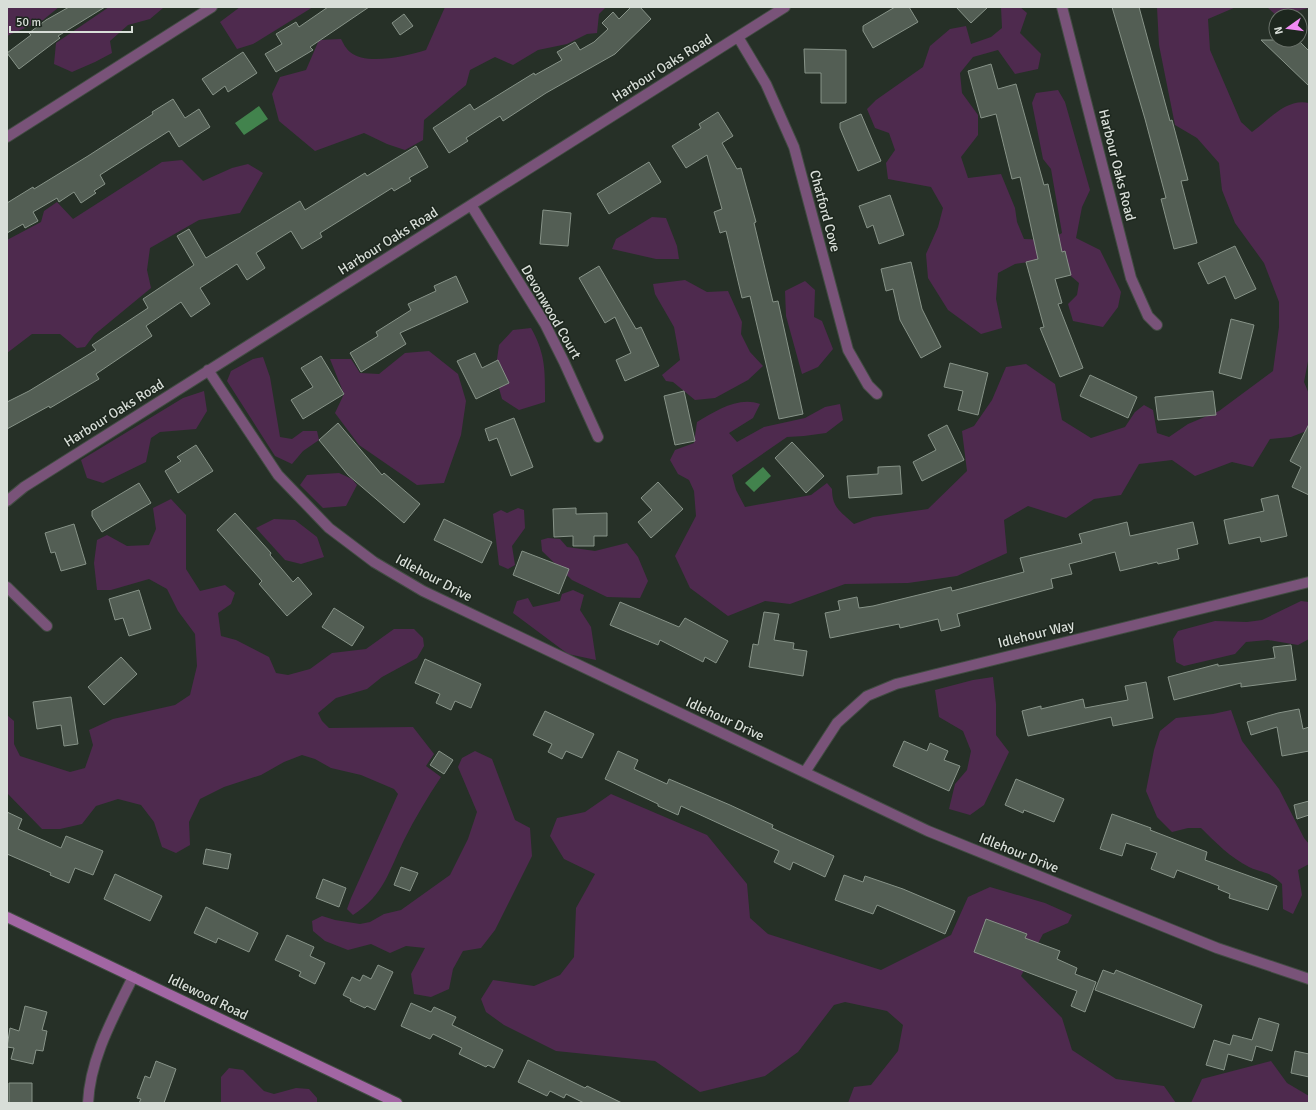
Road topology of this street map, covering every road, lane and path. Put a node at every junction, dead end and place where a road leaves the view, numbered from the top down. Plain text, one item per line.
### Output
1 (212, 7) edge
2 (785, 7) edge
3 (1062, 7) edge
4 (738, 37) junction
5 (7, 137) edge
6 (471, 205) junction
7 (1157, 325) dead end
8 (208, 370) junction
9 (877, 394) dead end
10 (598, 437) dead end
11 (7, 501) edge
12 (1309, 582) edge
13 (7, 587) edge
14 (47, 626) dead end
15 (805, 772) junction
16 (7, 916) edge
17 (133, 976) junction
18 (1309, 979) edge
19 (88, 1103) edge
20 (397, 1103) edge

1 - 5 street
2 - 4 street, Harbour Oaks Road
3 - 7 street, Harbour Oaks Road
4 - 6 street, Harbour Oaks Road
4 - 9 street, Chatford Cove
6 - 8 street, Harbour Oaks Road
6 - 10 street, Devonwood Court
8 - 11 street, Harbour Oaks Road
8 - 15 street, Idlehour Drive
12 - 15 street, Idlehour Way
13 - 14 street
15 - 18 street, Idlehour Drive
16 - 17 street, Idlewood Road
17 - 19 street
17 - 20 street, Idlewood Road

